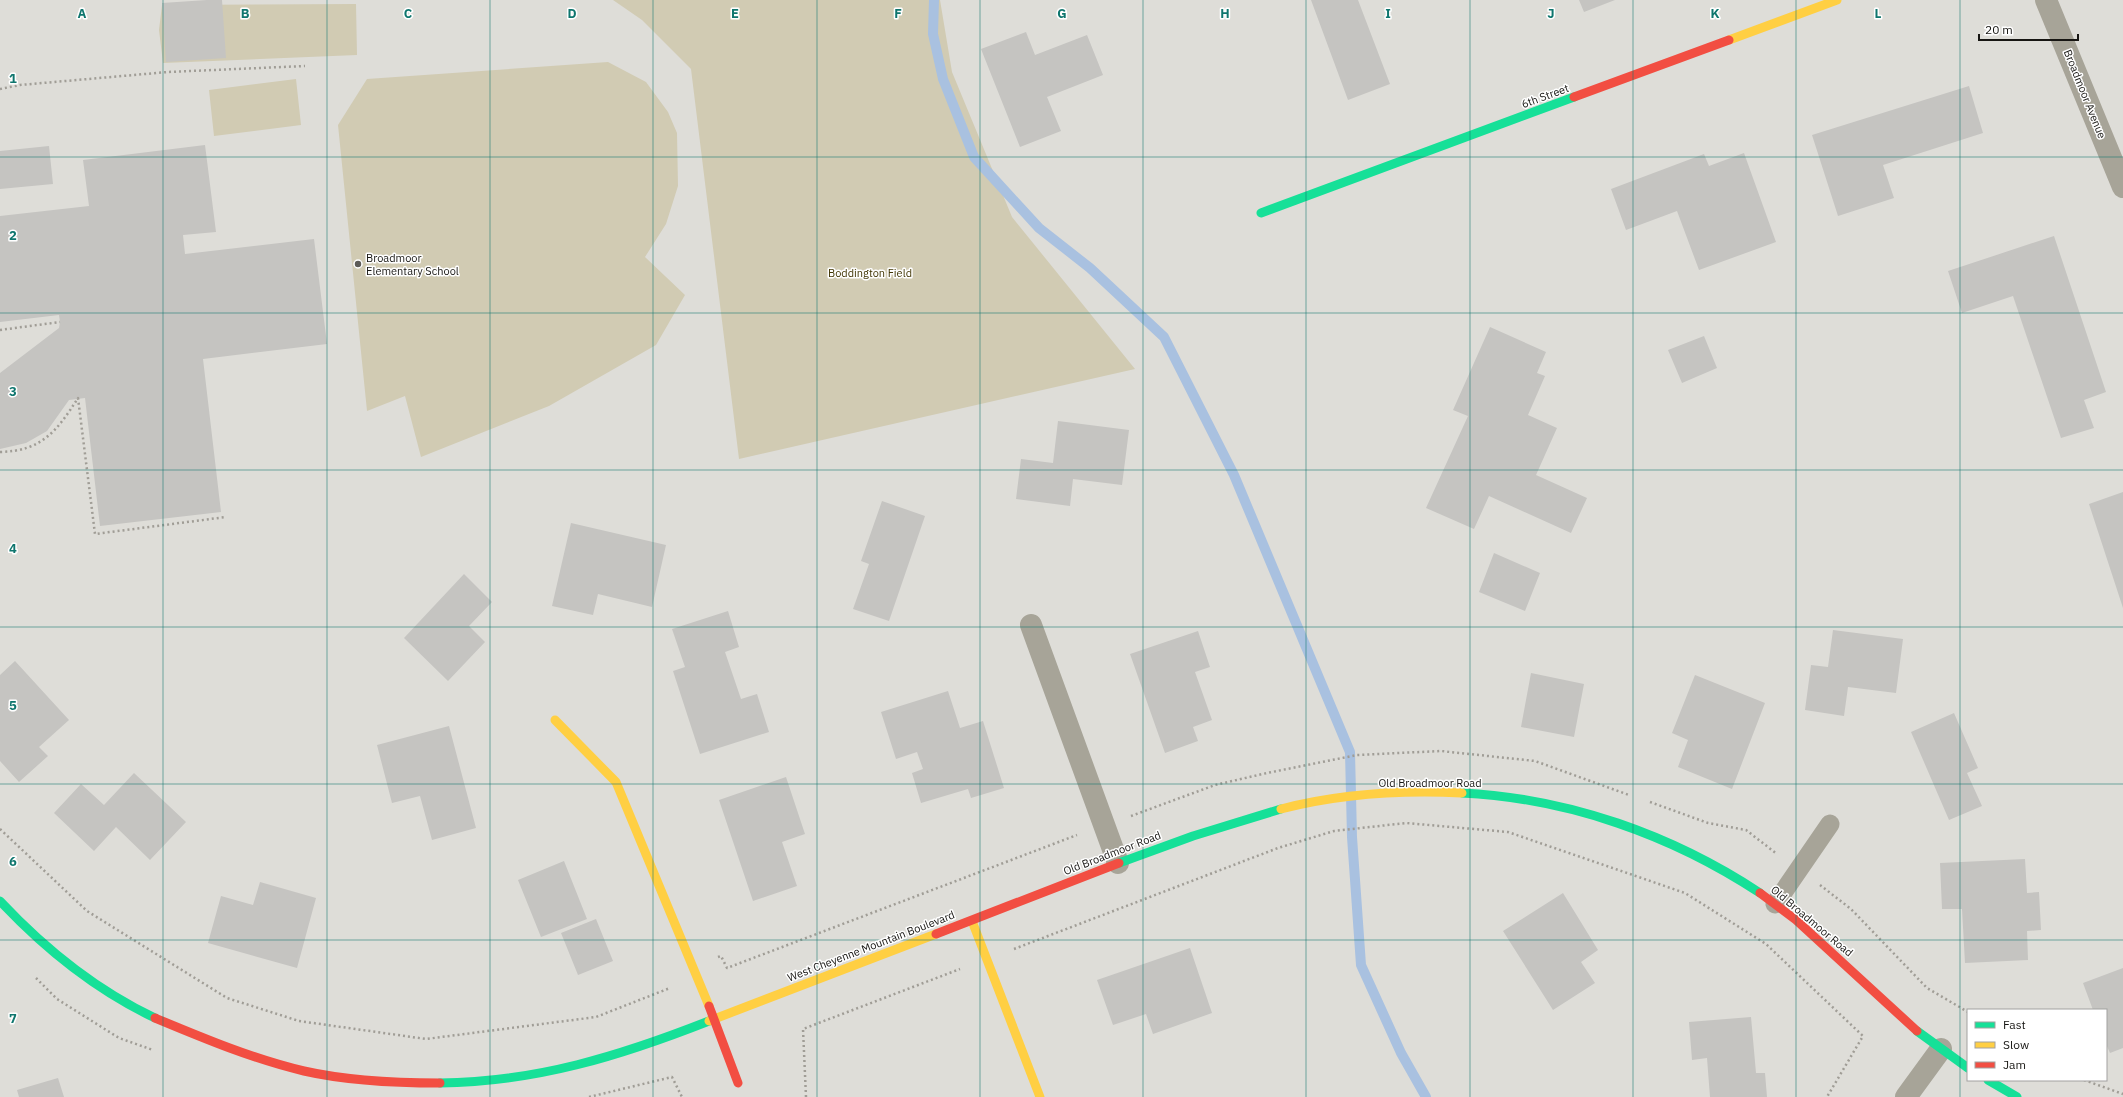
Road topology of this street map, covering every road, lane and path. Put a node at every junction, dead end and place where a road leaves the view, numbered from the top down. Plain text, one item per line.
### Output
1 (1837, 0) edge
2 (2046, 0) edge
3 (305, 66) dead end
4 (0, 89) edge
5 (2123, 187) edge
6 (1261, 213) dead end
7 (60, 322) dead end
8 (0, 330) edge
9 (0, 452) edge
10 (226, 517) dead end
11 (1031, 625) dead end
12 (555, 720) dead end
13 (1357, 755) dead end
14 (1334, 760) dead end
15 (1830, 824) dead end
16 (1118, 863) junction
17 (0, 901) edge
18 (1775, 904) junction
19 (972, 921) junction
20 (987, 959) junction
21 (714, 1019) junction
22 (1941, 1049) junction
23 (1967, 1067) edge
24 (1990, 1081) edge
25 (2087, 1081) edge
26 (738, 1083) dead end
27 (2123, 1094) edge
28 (589, 1097) edge
29 (682, 1097) edge
30 (806, 1097) edge
31 (1040, 1097) edge
32 (1827, 1097) edge
33 (1906, 1097) edge
34 (2017, 1097) edge

1 - 6 street, 6th Street
2 - 5 street, Broadmoor Avenue
3 - 4 path
7 - 8 path
9 - 10 path
11 - 16 street
12 - 21 street
13 - 14 path
15 - 18 lane
16 - 18 street, Old Broadmoor Road
16 - 19 street, Old Broadmoor Road
17 - 21 street, West Cheyenne Mountain Boulevard
18 - 22 street, Old Broadmoor Road
19 - 20 street, West Cheyenne Mountain Boulevard
19 - 21 street, West Cheyenne Mountain Boulevard
20 - 30 path
20 - 31 street, West Cheyenne Mountain Boulevard
20 - 32 path
21 - 26 street
22 - 23 street, Old Broadmoor Road
22 - 33 street
24 - 34 street
25 - 27 path
28 - 29 path

